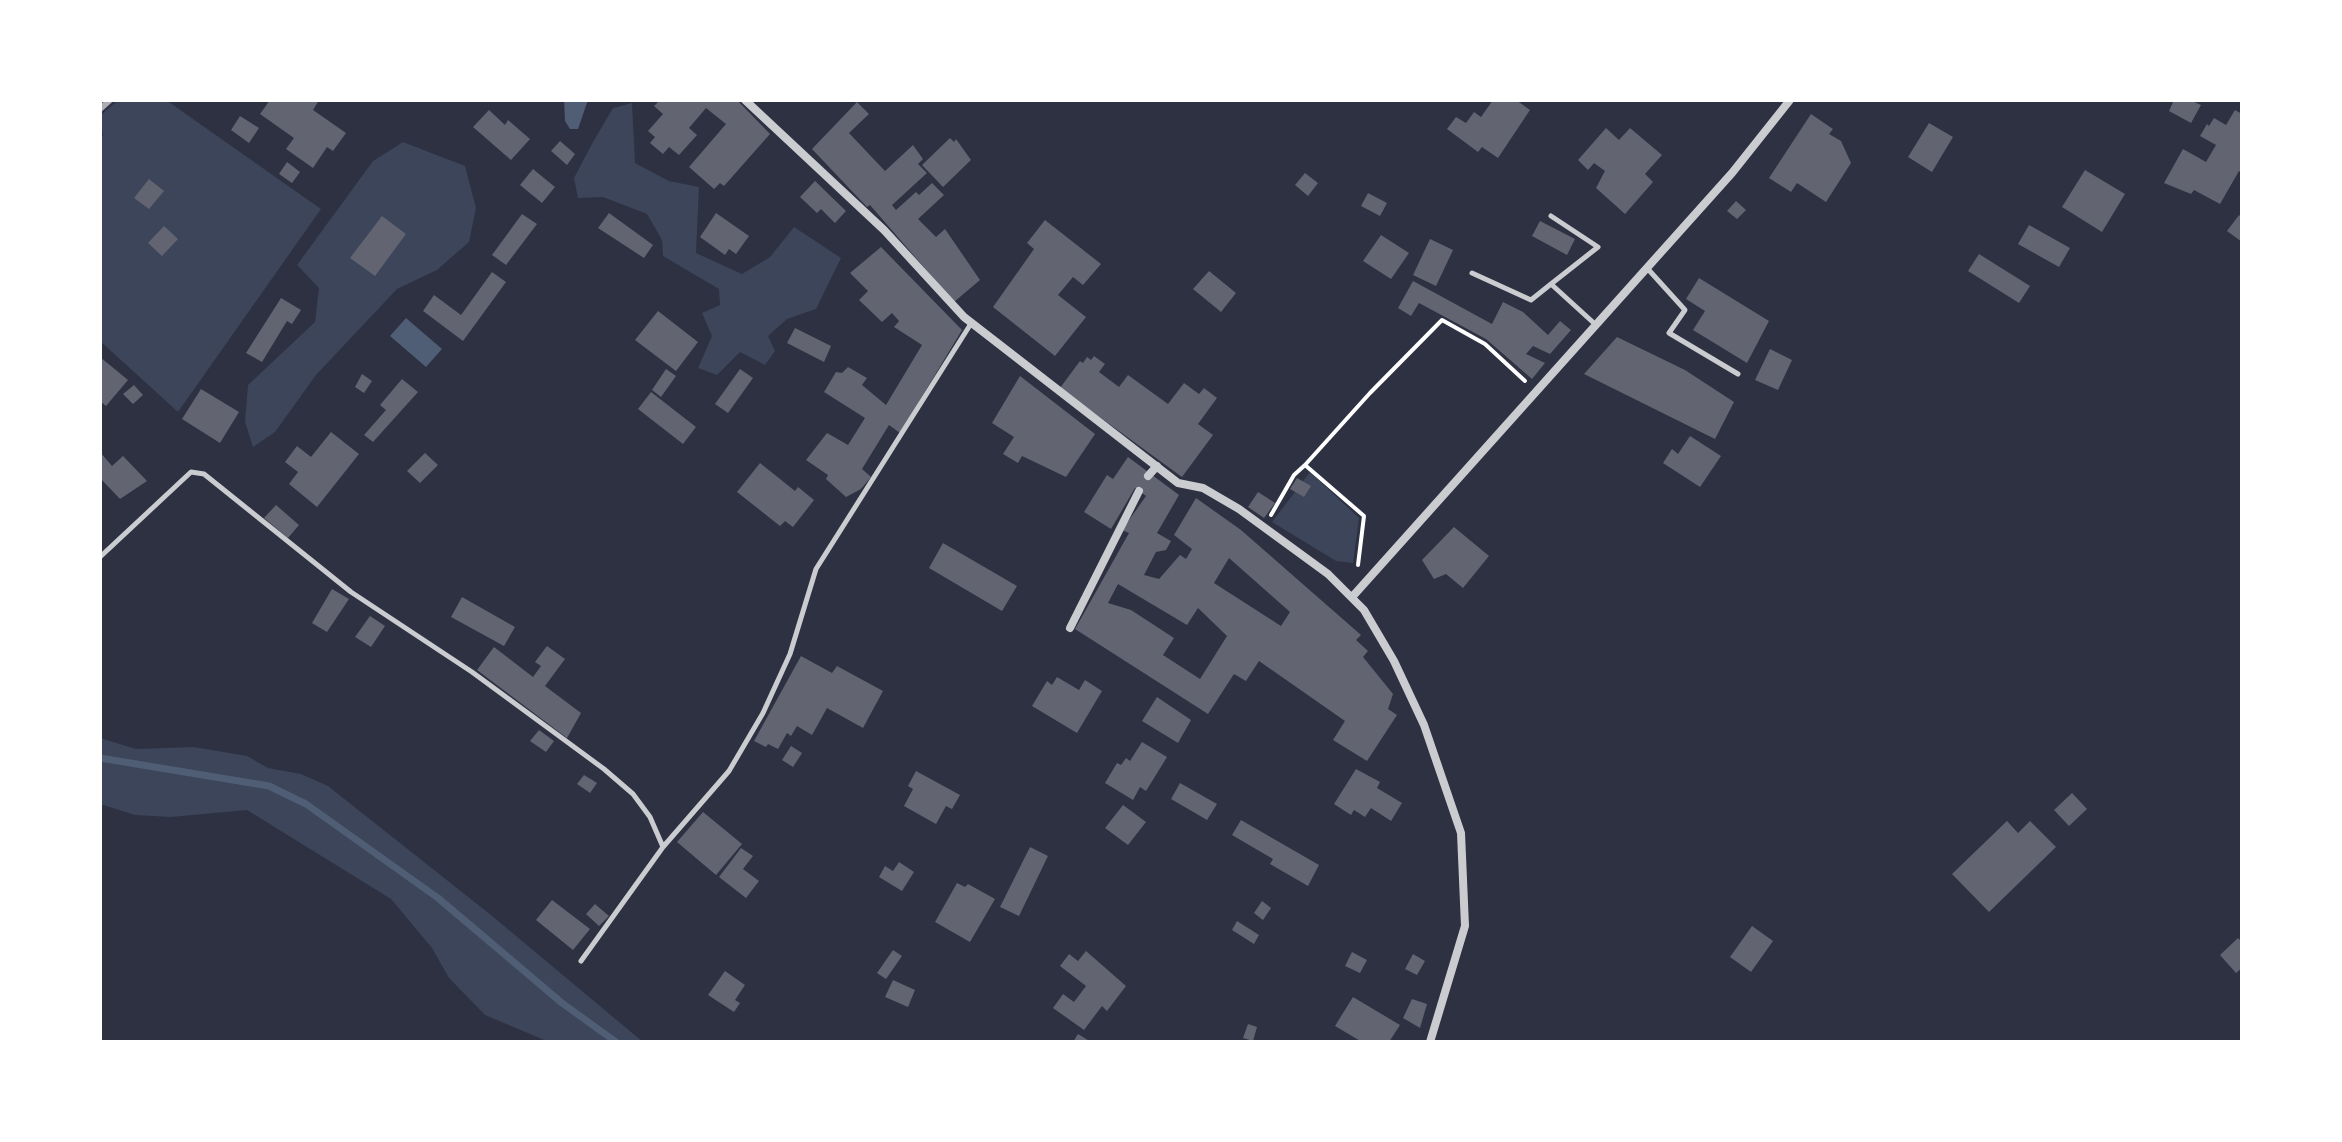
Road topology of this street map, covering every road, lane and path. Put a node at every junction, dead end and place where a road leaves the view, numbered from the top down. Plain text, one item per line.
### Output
1 (745, 100) edge
2 (1790, 100) edge
3 (1551, 216) dead end
4 (1647, 268) junction
5 (1472, 273) dead end
6 (1551, 284) junction
7 (973, 321) junction
8 (1597, 325) junction
9 (1738, 374) dead end
10 (1530, 385) dead end
11 (1305, 465) junction
12 (1157, 466) junction
13 (1148, 476) dead end
14 (1139, 491) dead end
15 (1267, 521) dead end
16 (100, 557) edge
17 (1358, 565) dead end
18 (1353, 596) junction
19 (1070, 628) dead end
20 (663, 847) junction
21 (581, 961) dead end
22 (1430, 1042) edge

1 - 7 street
2 - 4 street
3 - 6 lane
4 - 8 street
4 - 9 lane
5 - 6 lane
6 - 8 lane
7 - 12 street
7 - 20 lane
8 - 18 street
10 - 11 path
11 - 15 path
11 - 17 path
12 - 13 street
12 - 18 street
14 - 19 street
16 - 20 lane
18 - 22 street
20 - 21 lane

